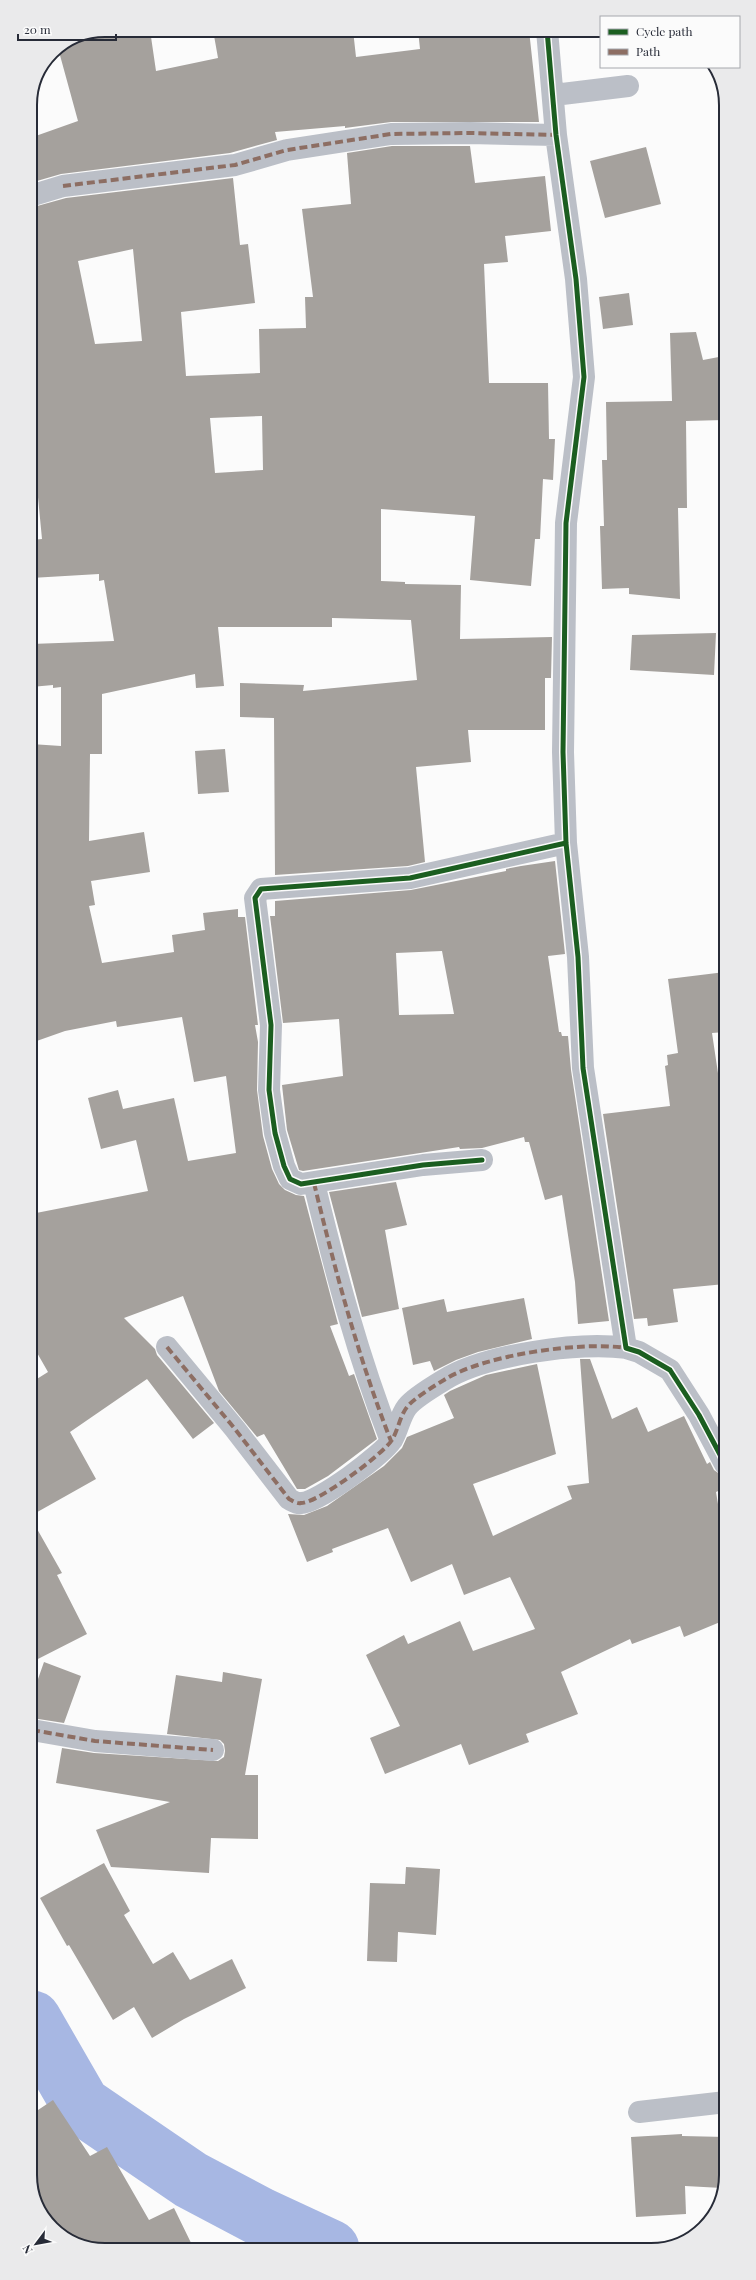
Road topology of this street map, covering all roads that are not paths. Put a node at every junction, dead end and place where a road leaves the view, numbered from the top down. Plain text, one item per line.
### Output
1 (548, 37) edge
2 (628, 86) dead end
3 (554, 95) junction
4 (556, 135) junction
5 (37, 194) edge
6 (566, 843) junction
7 (482, 1160) dead end
8 (314, 1183) junction
9 (166, 1347) dead end
10 (626, 1348) junction
11 (391, 1441) junction
12 (719, 1452) edge
13 (37, 1731) edge
14 (213, 1750) dead end
15 (719, 2103) edge
16 (638, 2112) dead end

1 - 3 street
2 - 3 street
3 - 4 street
4 - 5 street
4 - 6 street
6 - 8 street
6 - 10 street
7 - 8 street
8 - 11 street
9 - 11 street
10 - 11 street
10 - 12 street
13 - 14 street
15 - 16 street

